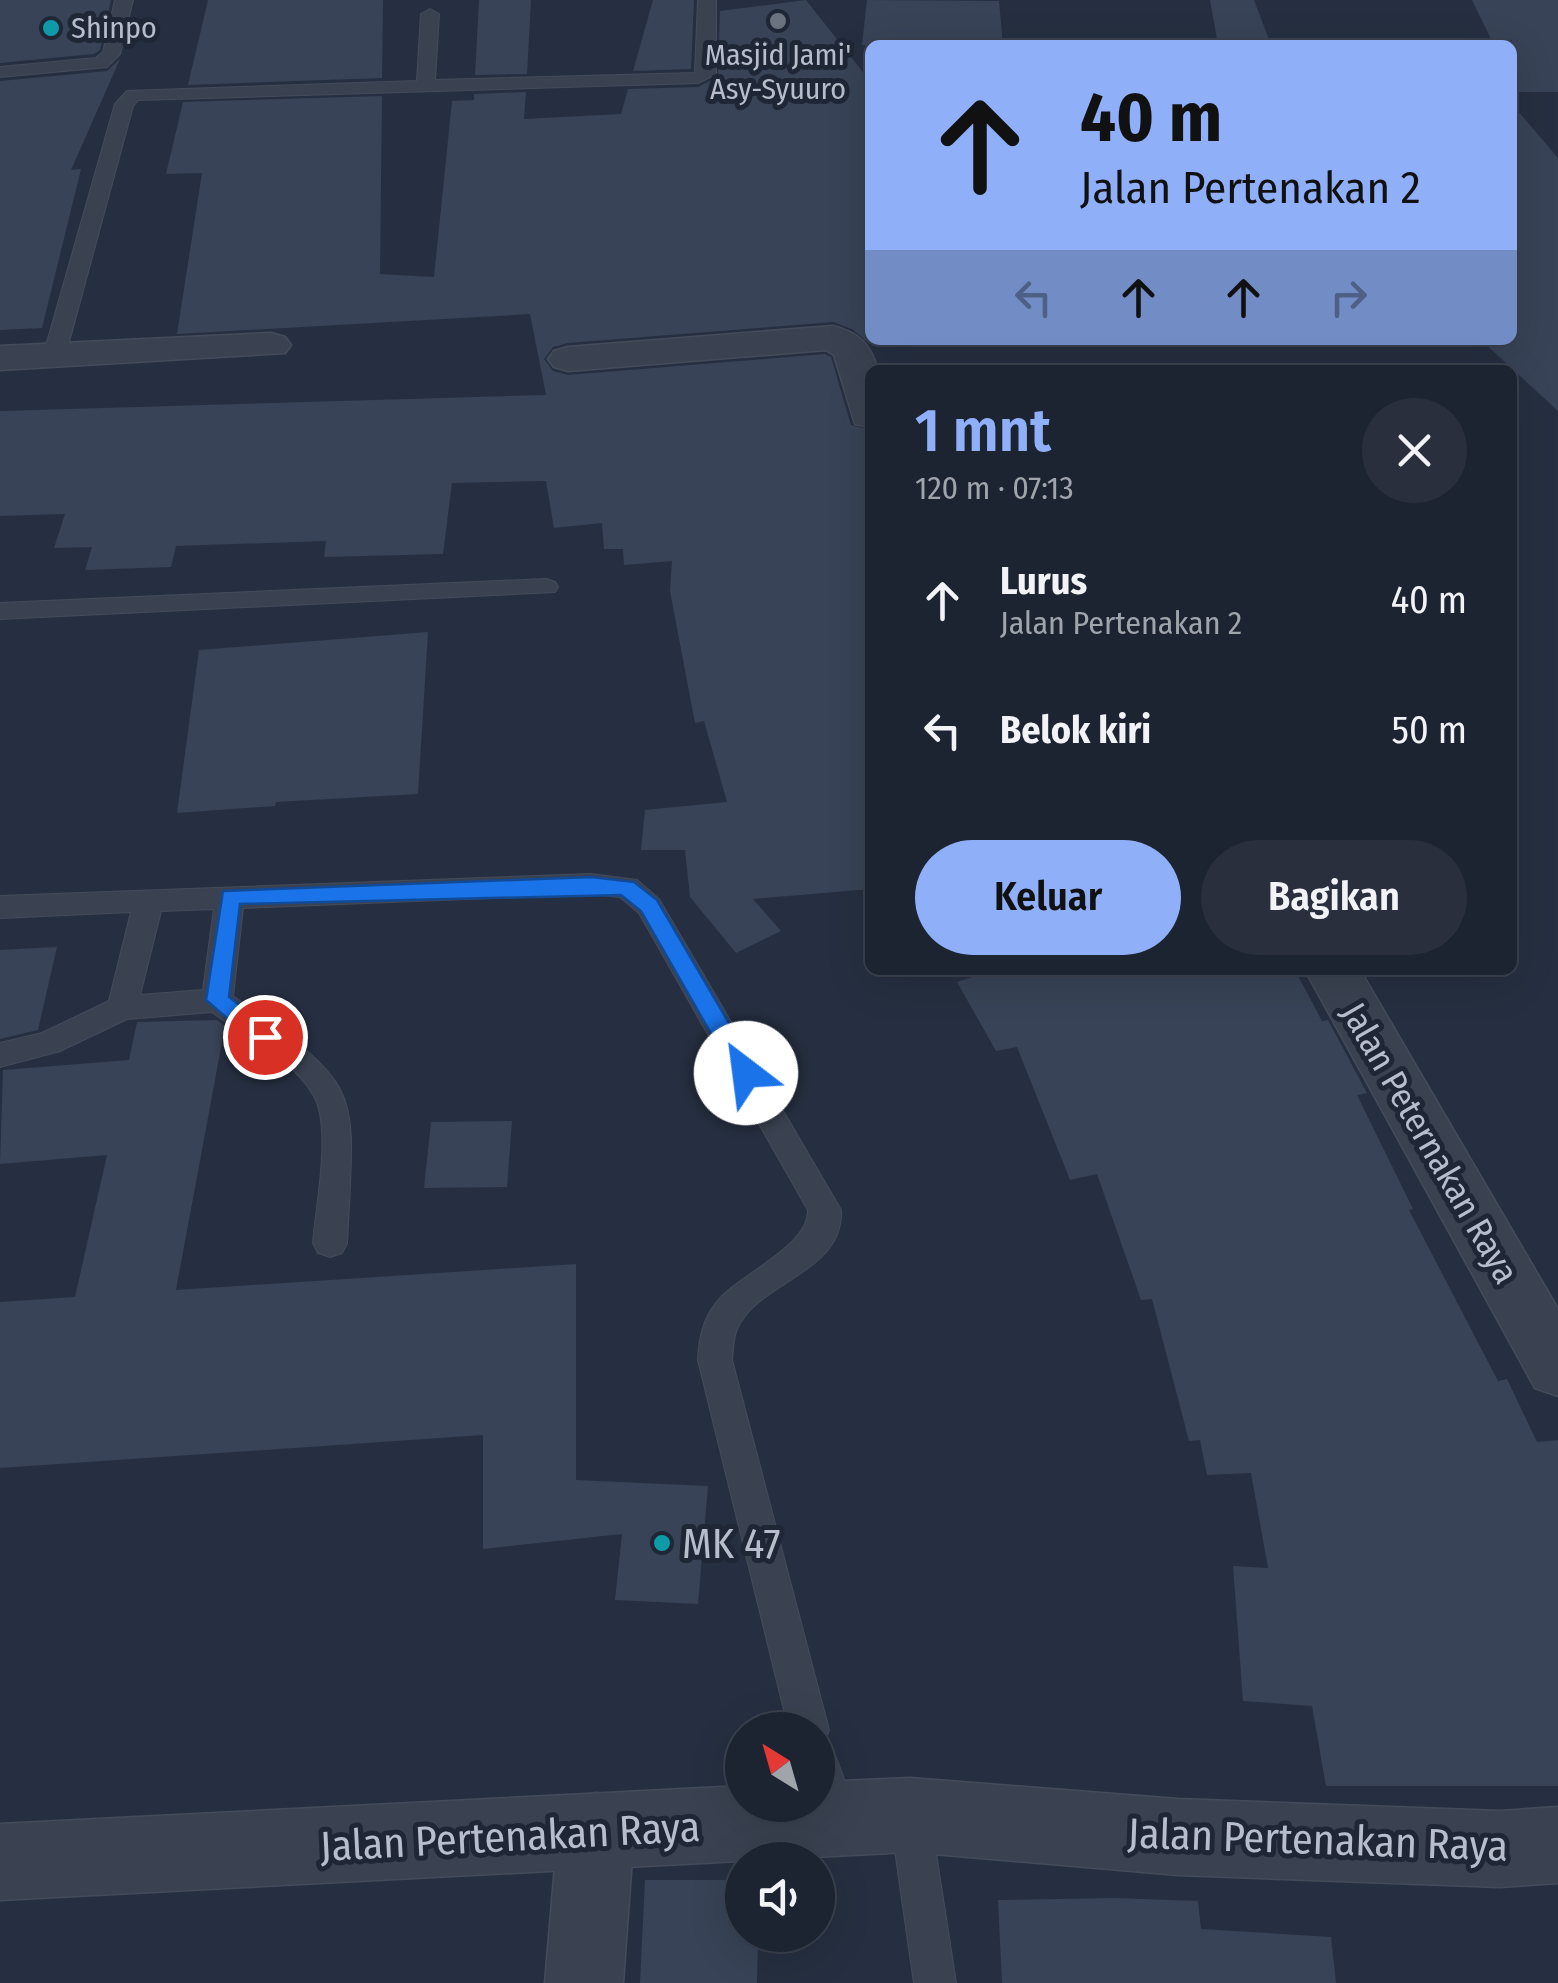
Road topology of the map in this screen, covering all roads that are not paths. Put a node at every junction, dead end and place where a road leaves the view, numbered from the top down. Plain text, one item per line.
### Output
1 (124, 0) edge
2 (706, 0) edge
3 (430, 14) dead end
4 (0, 72) edge
5 (426, 84) junction
6 (271, 345) dead end
7 (56, 353) junction
8 (0, 358) edge
9 (568, 359) dead end
10 (865, 397) edge
11 (546, 587) dead end
12 (0, 611) edge
13 (230, 896) junction
14 (149, 900) junction
15 (0, 907) edge
16 (1335, 975) edge
17 (217, 1000) junction
18 (122, 1008) junction
19 (0, 1055) edge
20 (330, 1242) dead end
21 (1558, 1368) edge
22 (804, 1712) edge
23 (835, 1793) edge
24 (725, 1809) edge
25 (910, 1814) junction
26 (596, 1831) junction
27 (1558, 1845) edge
28 (0, 1862) edge
29 (584, 1983) edge
30 (935, 1983) edge

1 - 4 lane
2 - 5 lane
3 - 5 lane
5 - 7 lane
6 - 7 street
7 - 8 street
9 - 10 street
11 - 12 lane
13 - 14 lane
13 - 17 lane
13 - 22 lane
14 - 15 lane
14 - 18 lane
16 - 21 street, Jalan Peternakan Raya
17 - 18 lane
17 - 20 lane
18 - 19 lane
23 - 25 street, Jalan Pertenakan Raya
24 - 26 street, Jalan Pertenakan Raya
25 - 27 street, Jalan Pertenakan Raya
25 - 30 lane
26 - 28 street, Jalan Pertenakan Raya
26 - 29 street

